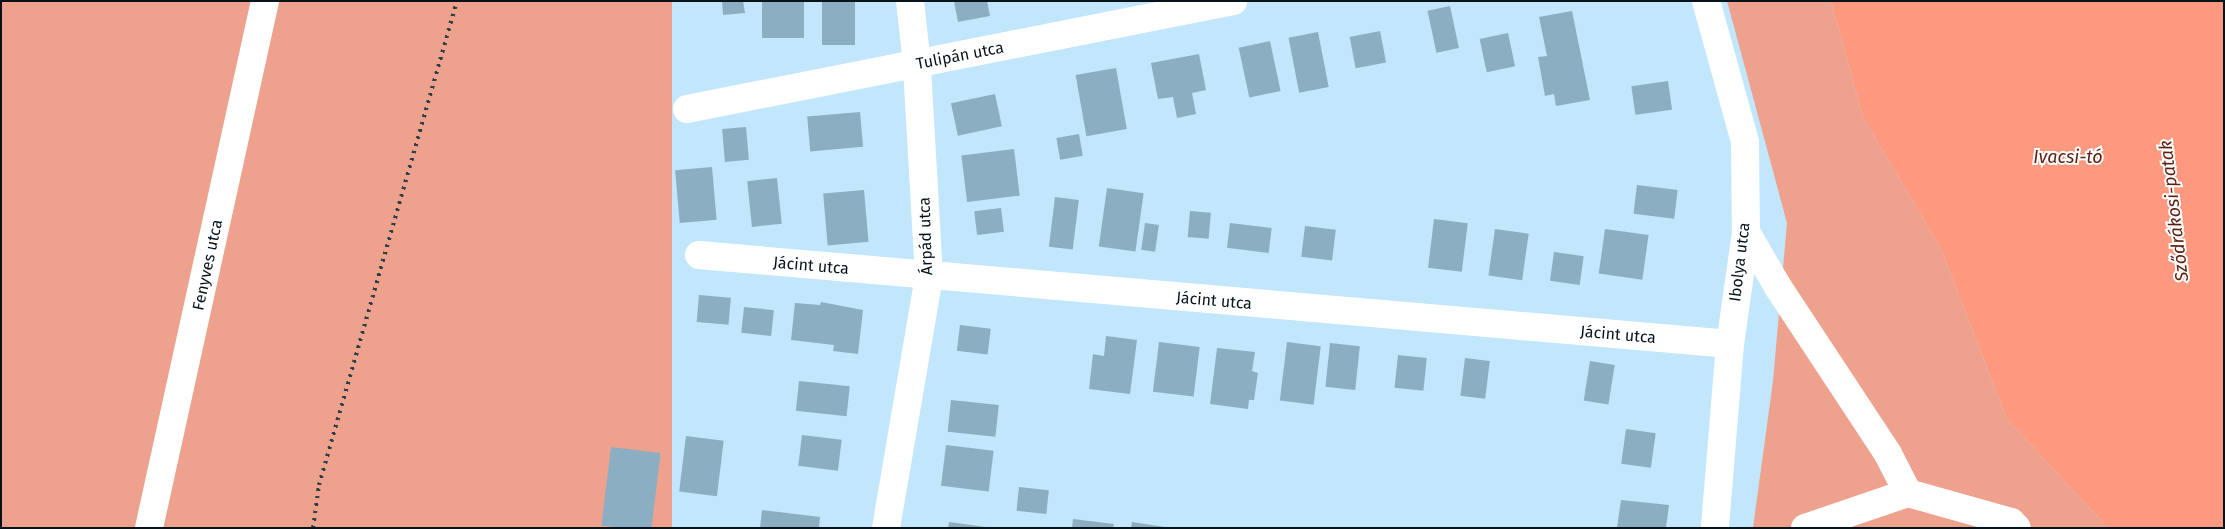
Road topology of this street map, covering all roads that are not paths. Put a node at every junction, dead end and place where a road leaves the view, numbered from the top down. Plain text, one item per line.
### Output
1 (266, 1) edge
2 (910, 1) edge
3 (1233, 1) edge
4 (1706, 1) edge
5 (917, 65) junction
6 (687, 109) dead end
7 (1746, 232) junction
8 (699, 255) dead end
9 (929, 276) junction
10 (1730, 344) junction
11 (1908, 493) junction
12 (149, 528) edge
13 (886, 528) edge
14 (1715, 528) edge
15 (1805, 528) edge
16 (2017, 528) edge

1 - 12 street, Fenyves utca
2 - 5 street, Árpád utca
3 - 5 street, Tulipán utca
4 - 7 street, Ibolya utca
5 - 6 street, Tulipán utca
5 - 9 street, Árpád utca
7 - 10 street, Ibolya utca
7 - 11 street
8 - 9 street, Jácint utca
9 - 10 street, Jácint utca
9 - 13 street, Árpád utca
10 - 14 street, Ibolya utca
11 - 15 street
11 - 16 street

